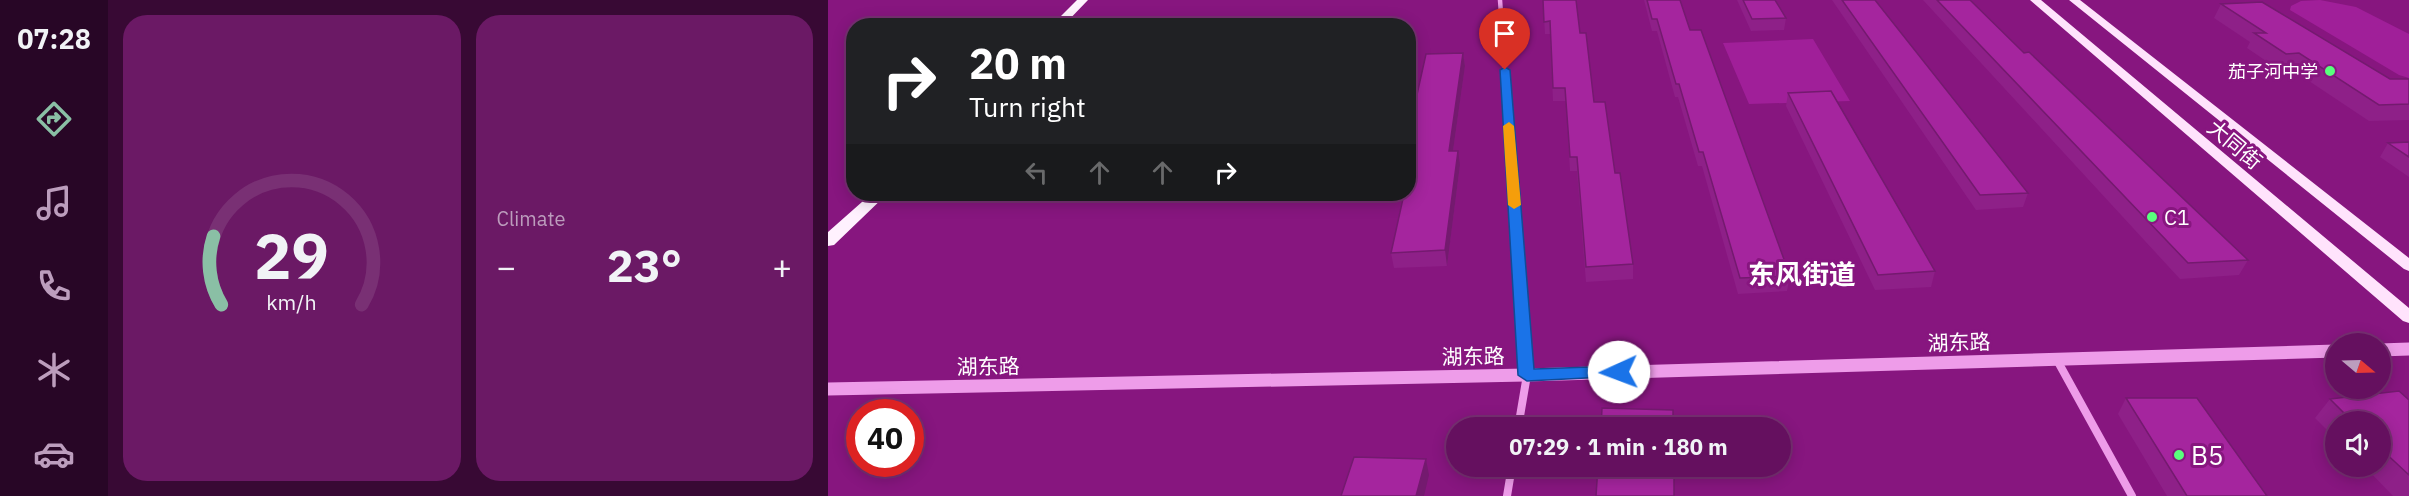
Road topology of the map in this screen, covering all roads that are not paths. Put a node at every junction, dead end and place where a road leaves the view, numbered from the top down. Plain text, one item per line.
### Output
1 (1083, 0) edge
2 (1500, 0) edge
3 (2035, 0) edge
4 (2074, 0) edge
5 (1064, 18) edge
6 (872, 201) edge
7 (828, 242) edge
8 (2409, 266) edge
9 (2409, 317) edge
10 (2409, 349) edge
11 (2391, 350) edge
12 (2325, 351) edge
13 (2057, 359) junction
14 (1527, 375) junction
15 (828, 389) edge
16 (1520, 417) edge
17 (1510, 477) edge
18 (1507, 496) edge
19 (2132, 496) edge

1 - 5 highway
2 - 14 street
3 - 9 main road, 大同街
4 - 8 main road, 大同街
6 - 7 highway
10 - 11 street
12 - 13 street, 湖东路
13 - 14 street, 湖东路
13 - 19 street
14 - 15 street, 湖东路
14 - 16 street
17 - 18 street

